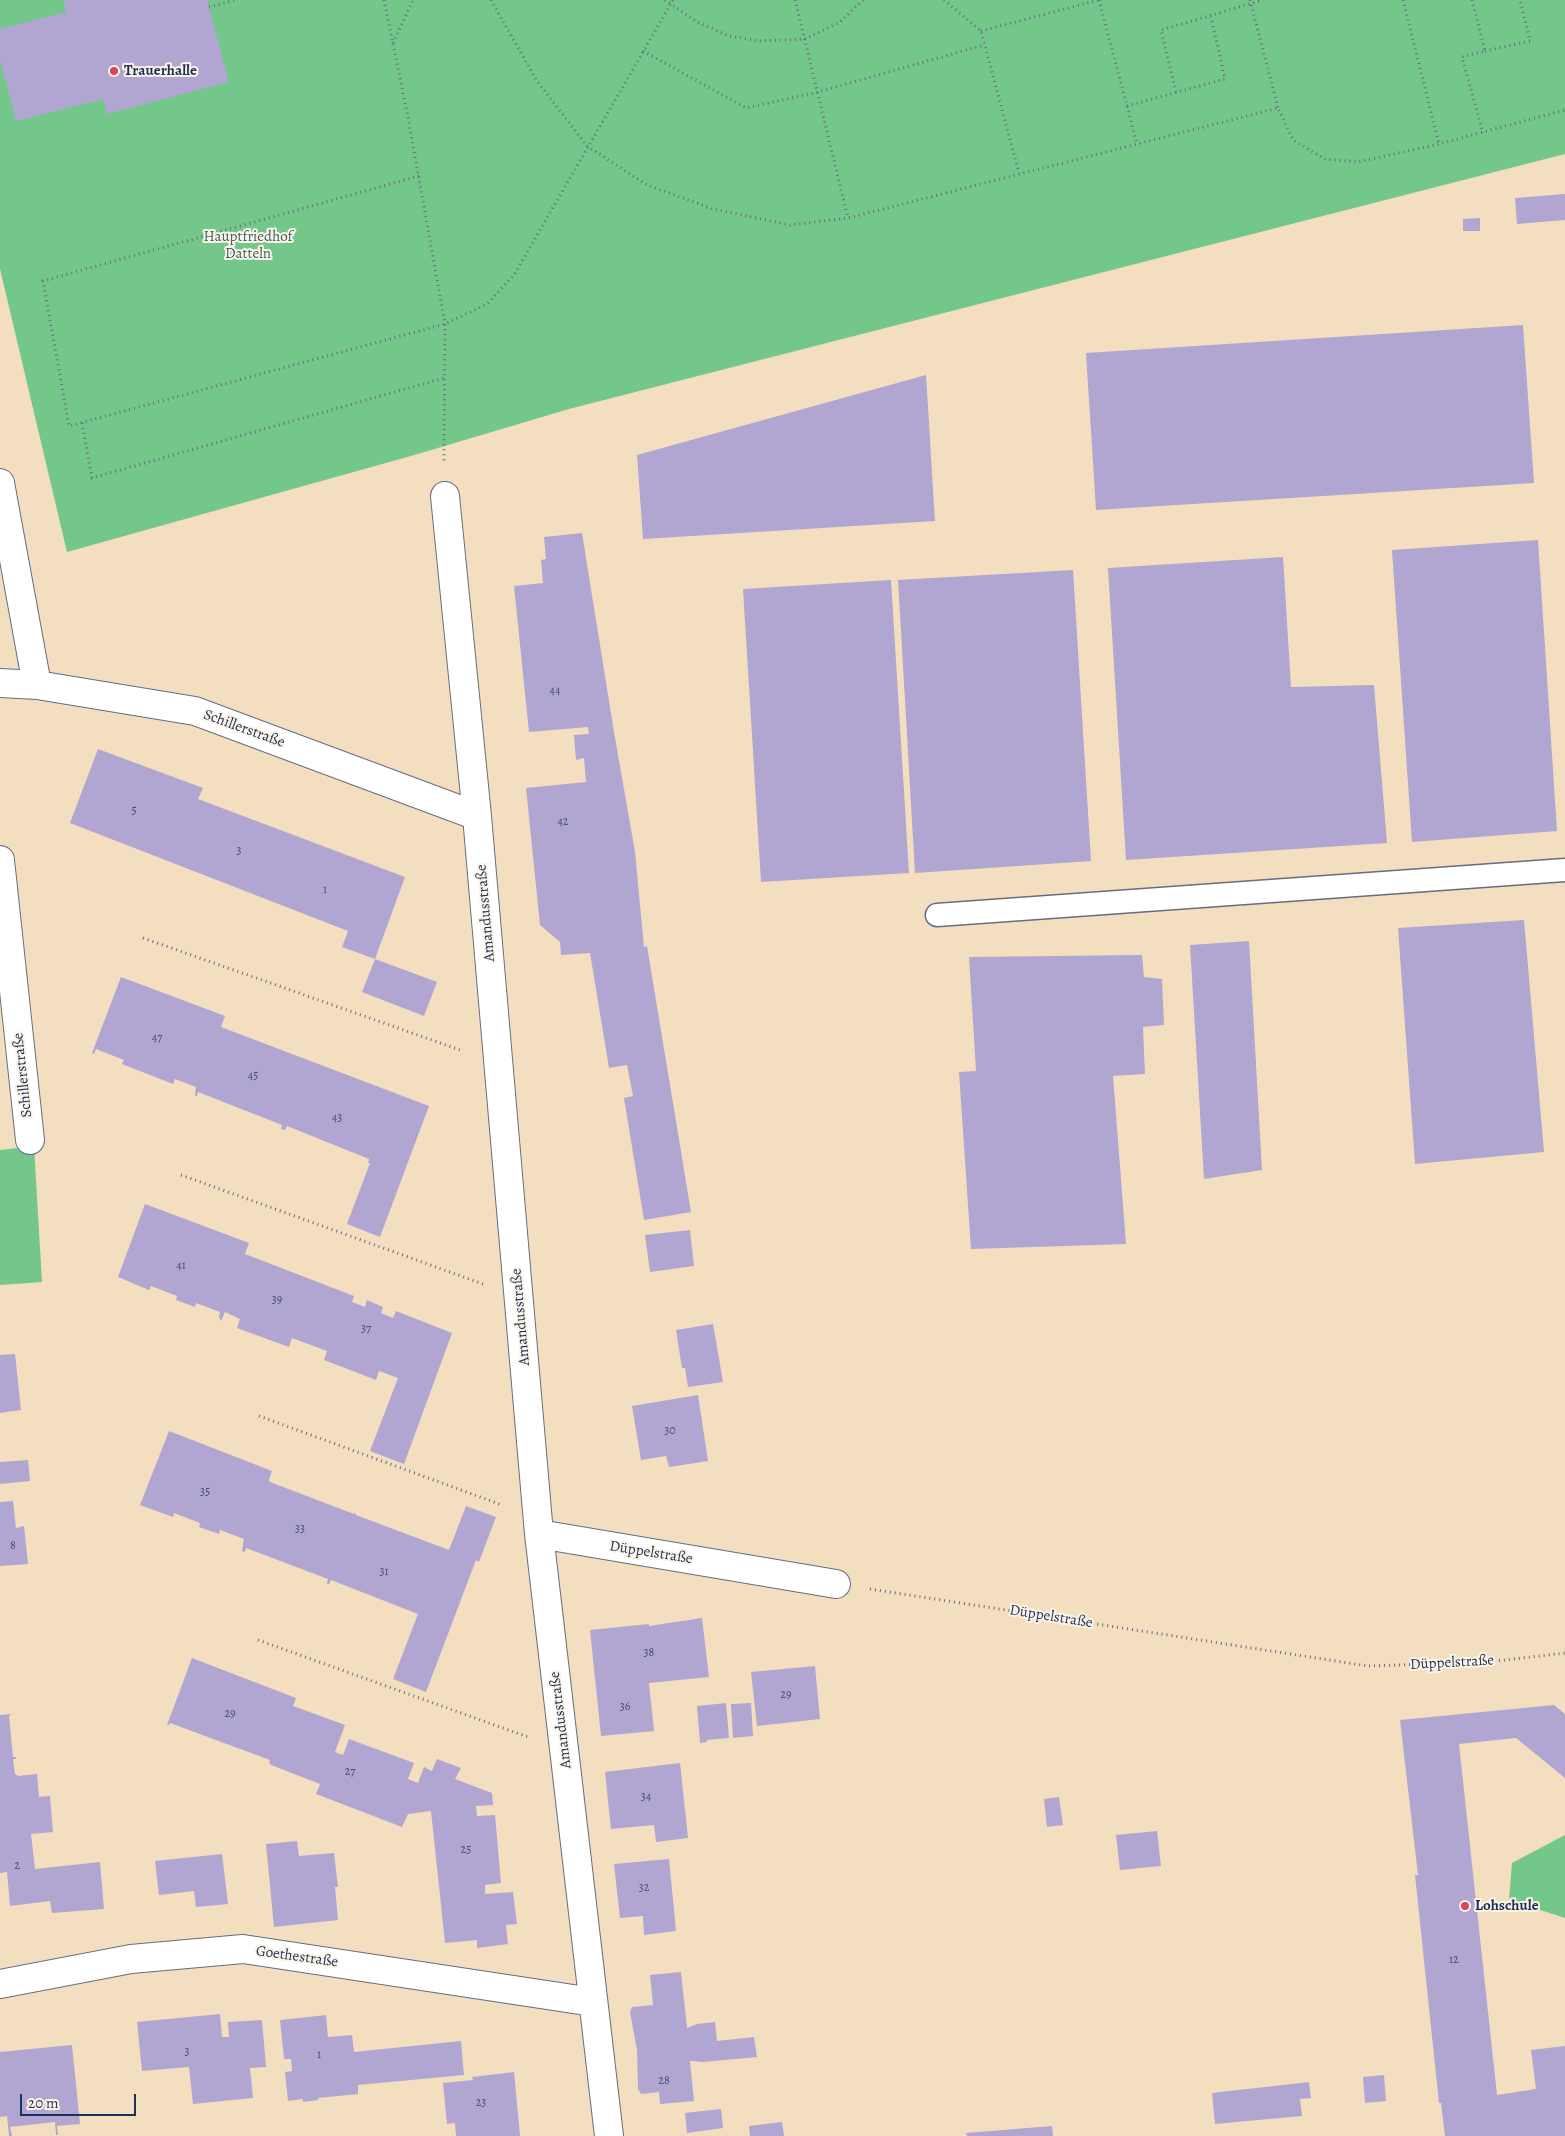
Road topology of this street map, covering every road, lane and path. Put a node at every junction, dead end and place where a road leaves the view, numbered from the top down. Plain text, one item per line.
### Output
1 (235, 0) edge
2 (384, 0) edge
3 (412, 0) edge
4 (491, 0) edge
5 (665, 0) edge
6 (673, 0) edge
7 (794, 0) edge
8 (863, 0) edge
9 (944, 0) edge
10 (1099, 0) edge
11 (1264, 0) edge
12 (1403, 0) edge
13 (1472, 0) edge
14 (1520, 0) edge
15 (1250, 2) edge
16 (670, 5) junction
17 (209, 7) dead end
18 (1210, 17) junction
19 (981, 31) junction
20 (805, 39) junction
21 (393, 43) junction
22 (984, 45) junction
23 (644, 51) junction
24 (1485, 51) junction
25 (818, 92) junction
26 (1176, 92) junction
27 (1127, 106) junction
28 (1278, 108) junction
29 (1565, 110) edge
30 (1482, 132) junction
31 (1136, 144) junction
32 (1439, 144) junction
33 (587, 146) junction
34 (1019, 174) junction
35 (419, 176) junction
36 (848, 218) junction
37 (445, 324) junction
38 (444, 378) junction
39 (82, 423) junction
40 (0, 483) edge
41 (445, 496) joint
42 (0, 683) edge
43 (37, 685) junction
44 (477, 816) junction
45 (0, 860) edge
46 (1565, 870) edge
47 (937, 915) dead end
48 (143, 938) dead end
49 (499, 1063) junction
50 (30, 1140) dead end
51 (181, 1175) dead end
52 (519, 1297) junction
53 (259, 1416) dead end
54 (539, 1526) junction
55 (836, 1584) joint
56 (258, 1640) dead end
57 (1565, 1653) edge
58 (564, 1749) junction
59 (0, 1984) edge
60 (593, 2002) junction
61 (609, 2136) edge

1 - 17 path
2 - 21 path
3 - 21 path
4 - 33 path
5 - 16 path
6 - 16 path
7 - 20 path
8 - 20 path
9 - 19 path
10 - 19 path
10 - 27 path
11 - 15 path
12 - 32 path
13 - 24 path
14 - 24 path
15 - 18 path
15 - 28 path
16 - 20 path
16 - 23 path
18 - 26 path
18 - 26 path
19 - 22 path
20 - 25 path
21 - 35 path
22 - 25 path
22 - 34 path
23 - 25 path
23 - 33 path
24 - 30 path
25 - 36 path
26 - 27 path
27 - 31 path
28 - 31 path
28 - 32 path
29 - 30 path
30 - 32 path
31 - 34 path
33 - 36 path
33 - 37 path
34 - 36 path
35 - 37 path
35 - 39 path
37 - 38 path
37 - 39 path
38 - 39 path
38 - 41 path
40 - 43 street
41 - 44 street, Amandusstraße
42 - 43 street, Schillerstraße
43 - 44 street, Schillerstraße
44 - 49 street, Amandusstraße
45 - 50 street, Schillerstraße
46 - 47 lane
48 - 49 path
49 - 52 street, Amandusstraße
51 - 52 path
52 - 54 street, Amandusstraße
53 - 54 path
54 - 55 street, Düppelstraße
54 - 58 street, Amandusstraße
55 - 57 path, Düppelstraße
56 - 58 path
58 - 60 street, Amandusstraße
59 - 60 street, Goethestraße
60 - 61 street, Amandusstraße

